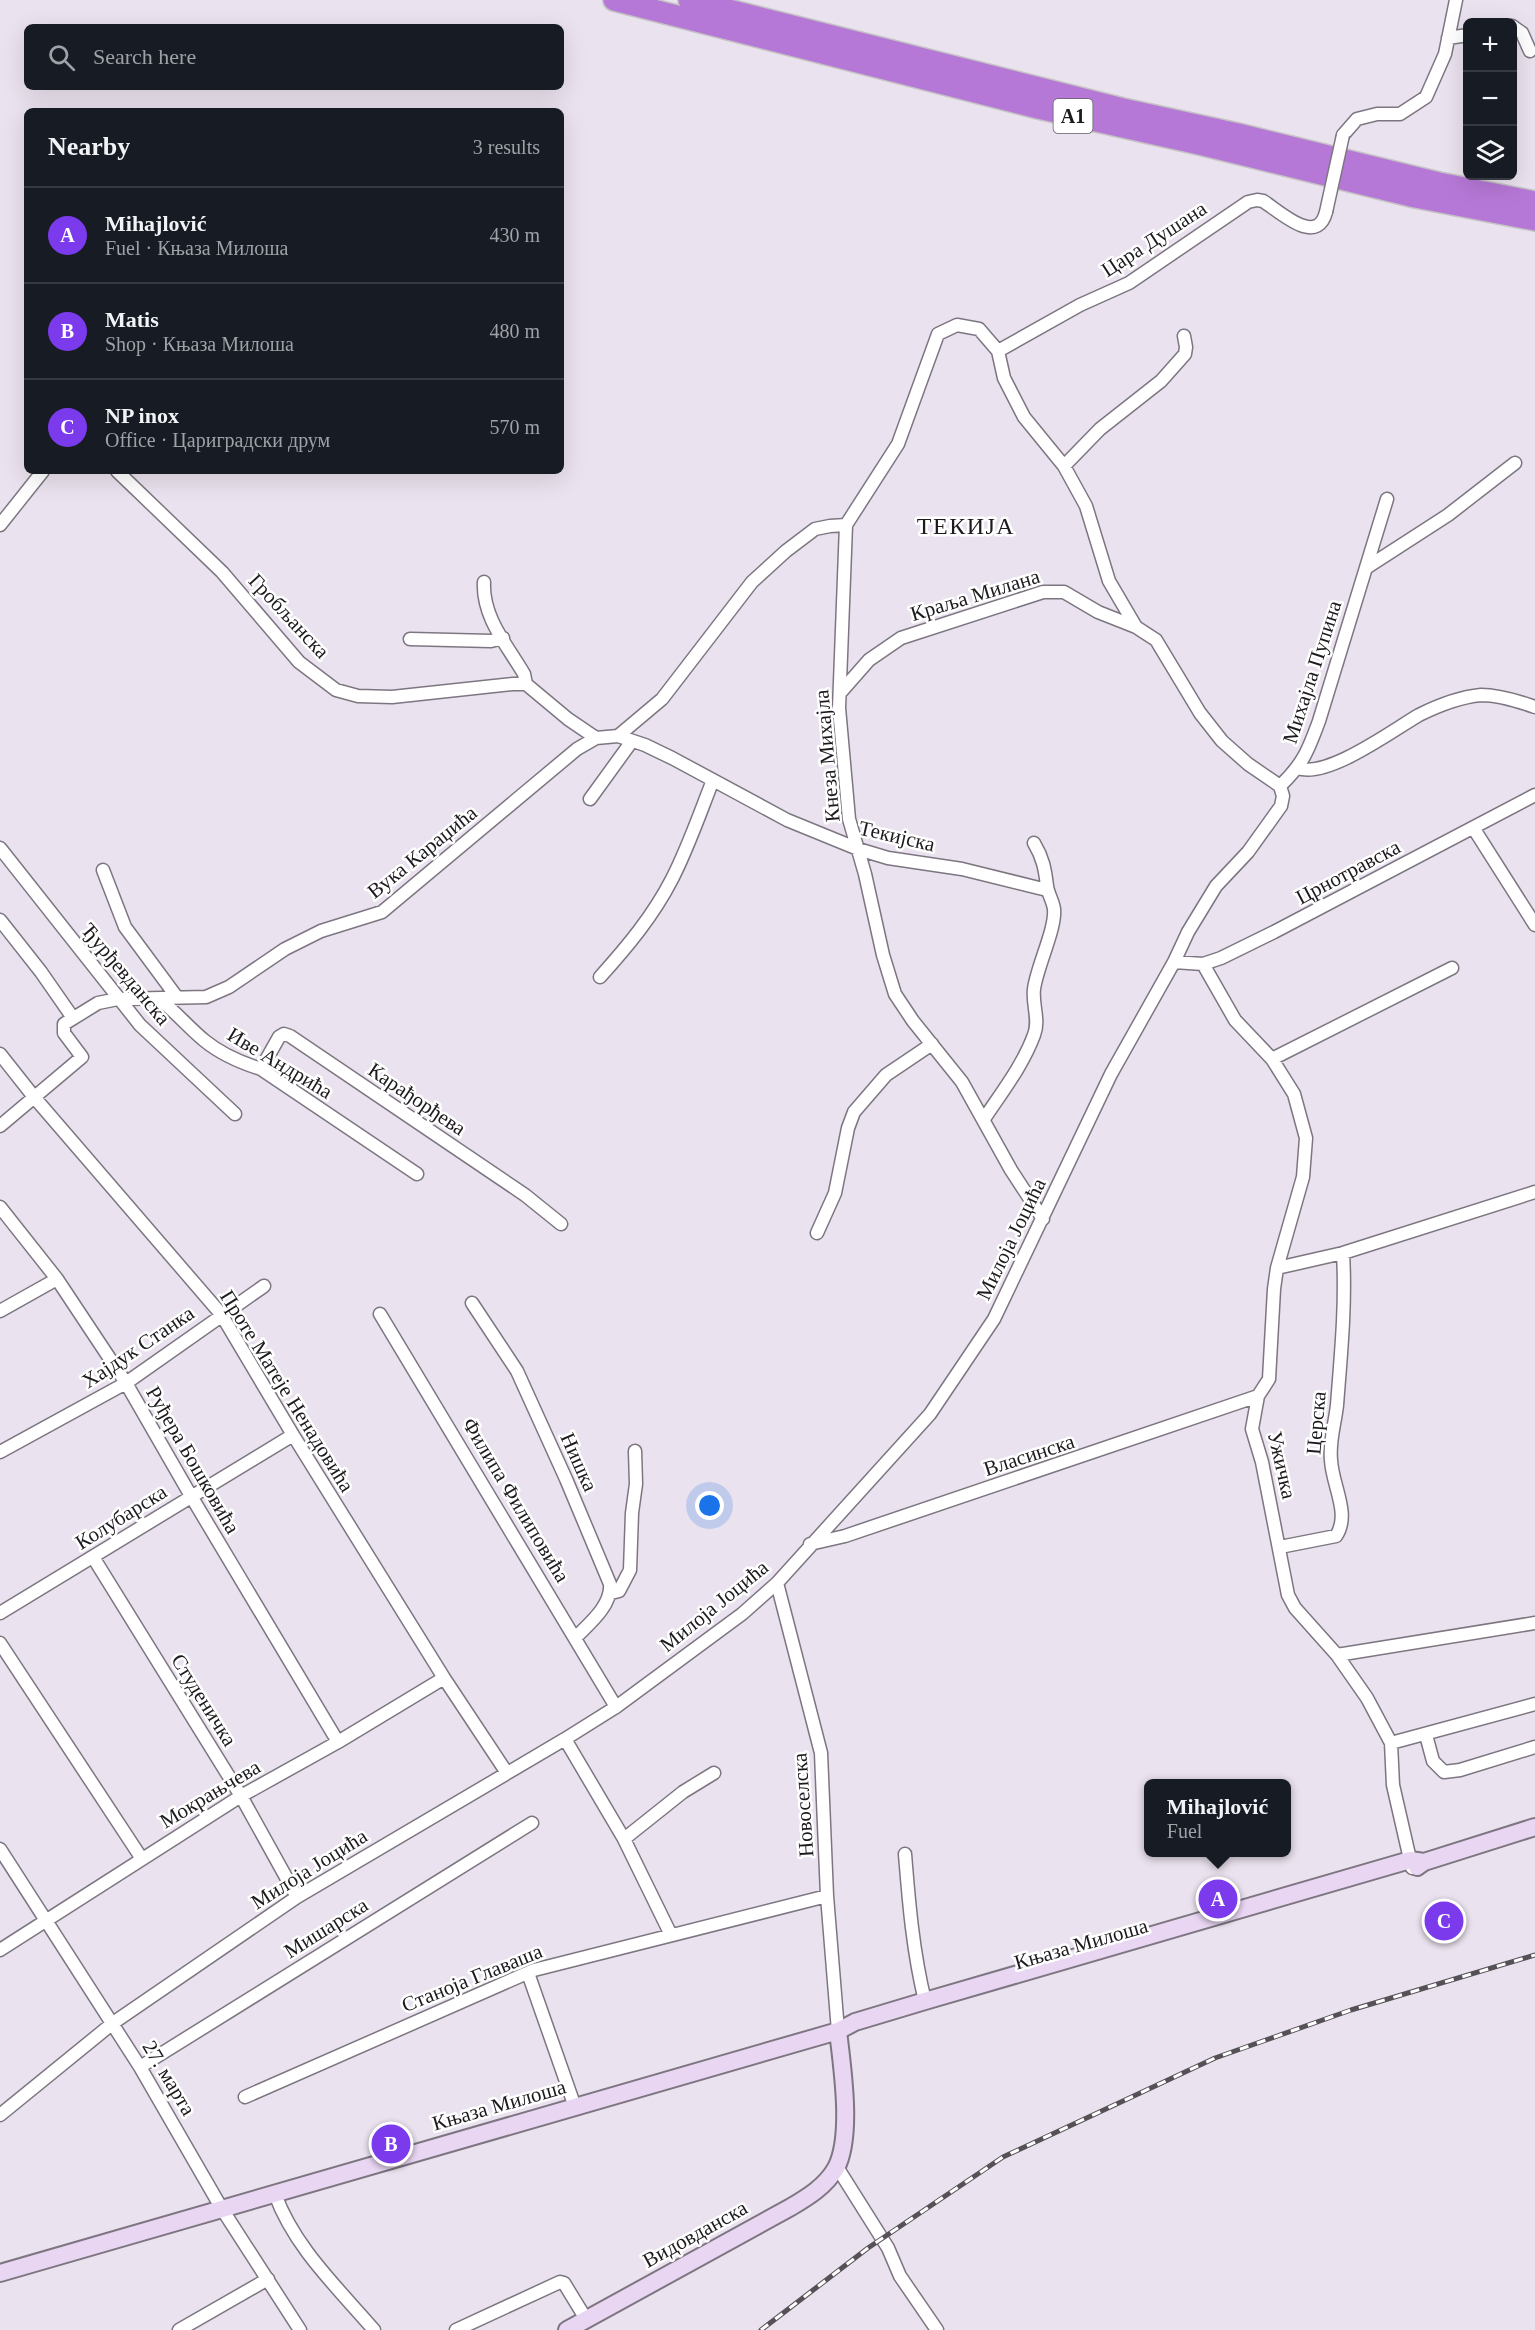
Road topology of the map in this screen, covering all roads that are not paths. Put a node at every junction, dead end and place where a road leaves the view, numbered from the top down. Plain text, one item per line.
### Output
1 (614, 0) edge
2 (689, 0) edge
3 (1456, 0) edge
4 (1517, 30) edge
5 (1463, 36) edge
6 (1448, 38) junction
7 (1530, 51) dead end
8 (1535, 202) edge
9 (1535, 220) edge
10 (1184, 336) dead end
11 (998, 351) junction
12 (1515, 463) dead end
13 (1064, 466) junction
14 (41, 474) edge
15 (120, 474) edge
16 (1387, 499) dead end
17 (0, 525) edge
18 (846, 525) junction
19 (1376, 535) junction
20 (1396, 548) junction
21 (1366, 568) junction
22 (484, 582) dead end
23 (1136, 627) junction
24 (503, 638) junction
25 (410, 639) dead end
26 (526, 684) junction
27 (840, 693) junction
28 (1535, 707) edge
29 (618, 736) junction
30 (596, 738) junction
31 (632, 741) junction
32 (1298, 768) junction
33 (713, 780) junction
34 (1280, 786) junction
35 (1535, 795) edge
36 (590, 799) dead end
37 (1474, 829) junction
38 (1034, 843) dead end
39 (0, 848) edge
40 (858, 849) junction
41 (104, 870) dead end
42 (1047, 890) junction
43 (0, 920) edge
44 (1535, 925) edge
45 (1174, 962) junction
46 (1203, 964) junction
47 (1452, 968) dead end
48 (600, 977) dead end
49 (176, 996) junction
50 (118, 999) junction
51 (159, 999) junction
52 (73, 1018) junction
53 (932, 1044) junction
54 (0, 1054) edge
55 (1272, 1059) junction
56 (261, 1069) junction
57 (34, 1097) junction
58 (235, 1114) dead end
59 (984, 1119) junction
60 (0, 1126) edge
61 (417, 1174) dead end
62 (1535, 1192) edge
63 (0, 1207) edge
64 (1043, 1219) junction
65 (561, 1224) dead end
66 (817, 1233) dead end
67 (1343, 1252) junction
68 (1278, 1268) junction
69 (57, 1279) junction
70 (264, 1286) dead end
71 (472, 1303) dead end
72 (0, 1311) edge
73 (221, 1314) junction
74 (380, 1314) dead end
75 (126, 1383) junction
76 (1258, 1396) junction
77 (293, 1435) junction
78 (635, 1451) dead end
79 (0, 1452) edge
80 (190, 1496) junction
81 (810, 1544) junction
82 (1280, 1547) junction
83 (93, 1557) junction
84 (777, 1583) junction
85 (610, 1593) junction
86 (0, 1613) edge
87 (1535, 1623) edge
88 (576, 1637) junction
89 (0, 1643) edge
90 (1337, 1655) junction
91 (444, 1678) junction
92 (1535, 1704) edge
93 (616, 1707) junction
94 (1426, 1735) junction
95 (565, 1739) junction
96 (338, 1742) junction
97 (1391, 1743) junction
98 (1535, 1748) edge
99 (507, 1773) junction
100 (714, 1773) dead end
101 (241, 1796) junction
102 (532, 1823) dead end
103 (1535, 1827) edge
104 (624, 1839) junction
105 (0, 1850) edge
106 (905, 1854) dead end
107 (142, 1858) junction
108 (1415, 1864) junction
109 (1333, 1888) junction
110 (827, 1896) junction
111 (297, 1897) junction
112 (45, 1921) junction
113 (671, 1935) junction
114 (0, 1950) edge
115 (528, 1973) junction
116 (925, 2001) junction
117 (113, 2023) junction
118 (838, 2031) junction
119 (140, 2067) junction
120 (245, 2097) dead end
121 (575, 2107) junction
122 (0, 2115) edge
123 (837, 2167) junction
124 (275, 2194) junction
125 (222, 2209) junction
126 (0, 2273) edge
127 (268, 2279) junction
128 (586, 2319) junction
129 (179, 2330) edge
130 (300, 2330) edge
131 (374, 2330) edge
132 (456, 2330) edge
133 (567, 2330) edge
134 (937, 2330) edge

1 - 9 highway, A1
2 - 8 highway, A1
3 - 6 street
4 - 7 street
5 - 6 street
6 - 11 street, Цара Душана, bridge
10 - 13 street
11 - 13 street
11 - 18 street
12 - 20 street
13 - 23 street
14 - 17 street
15 - 26 street, Гробљанска
16 - 19 street, Михајла Пупина
18 - 27 street, Кнеза Михајла
18 - 29 street
19 - 20 street
19 - 21 street, Михајла Пупина
20 - 21 street
21 - 32 street, Михајла Пупина
22 - 24 street
23 - 27 street, Краља Милана
23 - 34 street
24 - 25 street
24 - 26 street
26 - 30 street
27 - 40 street, Кнеза Михајла
28 - 32 street
29 - 30 street
29 - 31 street, Текијска
30 - 49 street, Вука Караџића
31 - 33 street, Текијска
31 - 36 street
32 - 34 street, Михајла Пупина
33 - 40 street, Текијска
33 - 48 street
34 - 45 street
35 - 37 street, Црнотравска
37 - 44 street
37 - 46 street, Црнотравска
38 - 42 street
39 - 50 street, Ђурђевданска
40 - 42 street, Текијска
40 - 53 street, Кнеза Михајла
41 - 49 street
42 - 59 street
43 - 52 street
45 - 46 street, Црнотравска
45 - 64 street, Милоја Јоцића
46 - 55 street, Ужичка
47 - 55 street
49 - 51 street, Вука Караџића
50 - 51 street, Вука Караџића
50 - 52 street, Вука Караџића
50 - 58 street, Ђурђевданска
51 - 56 street, Иве Андрића
52 - 57 street
53 - 59 street, Кнеза Михајла
53 - 66 street
54 - 57 street, Проте Матеје Ненадовића
55 - 68 street, Ужичка
56 - 61 street, Иве Андрића
56 - 65 street, Карађорђева
57 - 60 street
57 - 73 street, Проте Матеје Ненадовића
59 - 64 street, Кнеза Михајла
62 - 67 street
63 - 69 street, Руђера Бошковића
64 - 81 street, Милоја Јоцића
67 - 68 street
67 - 82 street, Церска
68 - 76 street, Ужичка
69 - 72 street
69 - 75 street, Руђера Бошковића
70 - 73 street, Хајдук Станка
71 - 85 street, Нишка
73 - 75 street, Хајдук Станка
73 - 77 street, Проте Матеје Ненадовића
74 - 88 street, Филипа Филиповића
75 - 79 street, Хајдук Станка
75 - 80 street, Руђера Бошковића
76 - 81 street, Власинска
76 - 82 street, Ужичка
77 - 80 street, Колубарска
77 - 91 street, Проте Матеје Ненадовића
78 - 85 street
80 - 83 street, Колубарска
80 - 96 street, Руђера Бошковића
81 - 84 street, Милоја Јоцића
82 - 90 street, Ужичка
83 - 86 street, Колубарска
83 - 101 street, Студеничка
84 - 93 street, Милоја Јоцића
84 - 110 street, Новоселска
85 - 88 street
87 - 90 street
88 - 93 street, Филипа Филиповића
89 - 107 street
90 - 97 street, Ужичка
91 - 96 street, Мокрањчева
91 - 99 street, Проте Матеје Ненадовића
92 - 94 street
93 - 95 street, Милоја Јоцића
94 - 97 street
94 - 98 street
95 - 99 street, Милоја Јоцића
95 - 104 street
96 - 101 street, Мокрањчева
97 - 108 street, Ужичка
99 - 111 street, Милоја Јоцића
100 - 104 street
101 - 107 street, Мокрањчева
101 - 111 street, Студеничка
102 - 119 street, Мишарска
103 - 108 main road
104 - 113 street
105 - 112 street, 27. марта
106 - 116 street
107 - 112 street, Мокрањчева
108 - 109 main road
109 - 116 main road, Књаза Милоша
109 - 118 main road, Књаза Милоша
110 - 113 street, Станоја Главаша
110 - 118 street, Новоселска
111 - 117 street, Милоја Јоцића
112 - 114 street, Мокрањчева
112 - 117 street, 27. марта
113 - 115 street, Станоја Главаша
115 - 120 street, Станоја Главаша
115 - 121 street
116 - 118 main road, Књаза Милоша
117 - 119 street, 27. марта
117 - 122 street, Милоја Јоцића
118 - 121 main road, Књаза Милоша
118 - 123 main road, Видовданска
119 - 125 street, 27. марта
121 - 124 main road, Књаза Милоша
123 - 128 main road, Видовданска
123 - 134 street
124 - 125 main road, Књаза Милоша
124 - 131 street
125 - 126 main road, Књаза Милоша
125 - 127 street, 27. марта
127 - 129 street
127 - 130 street, 27. марта
128 - 132 street
128 - 133 main road, Видовданска

